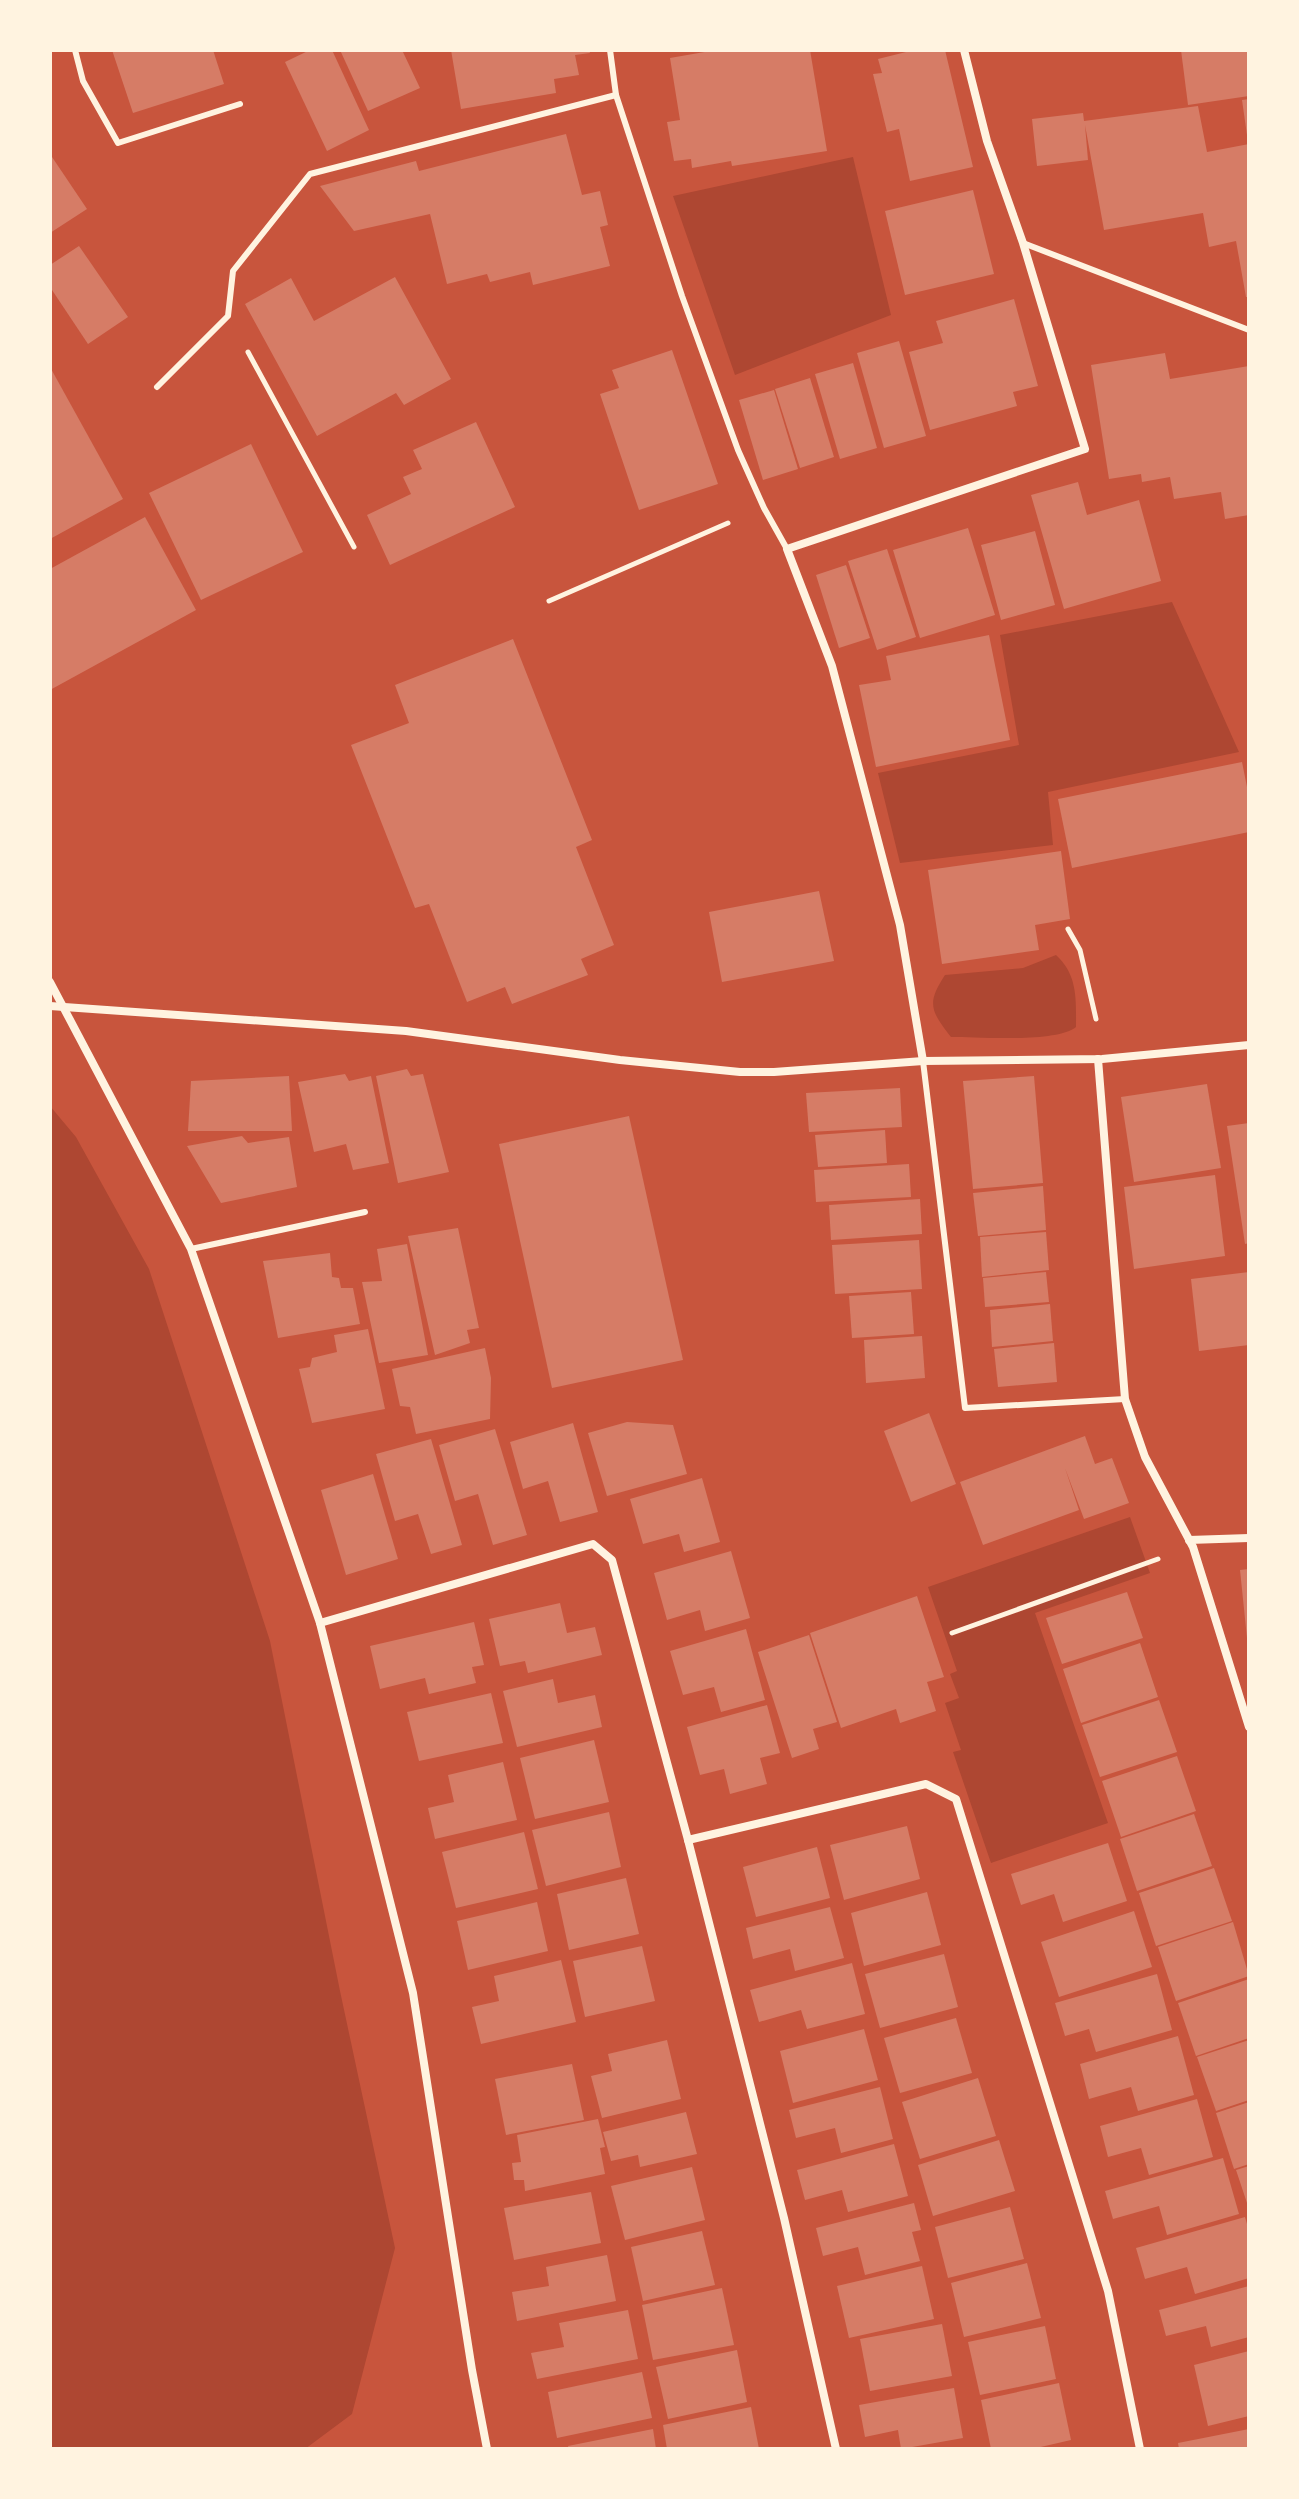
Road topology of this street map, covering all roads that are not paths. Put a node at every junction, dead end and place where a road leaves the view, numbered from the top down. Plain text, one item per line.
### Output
1 (75, 50) edge
2 (610, 50) edge
3 (964, 50) edge
4 (616, 95) junction
5 (240, 104) dead end
6 (1023, 243) junction
7 (1249, 330) edge
8 (157, 387) dead end
9 (787, 549) junction
10 (50, 982) edge
11 (50, 1006) edge
12 (62, 1006) junction
13 (1249, 1045) edge
14 (1100, 1059) junction
15 (923, 1061) junction
16 (365, 1212) dead end
17 (191, 1249) junction
18 (1125, 1399) junction
19 (1249, 1538) edge
20 (1191, 1544) junction
21 (320, 1623) junction
22 (1249, 1727) edge
23 (688, 1840) junction
24 (487, 2449) edge
25 (836, 2449) edge
26 (1140, 2449) edge

1 - 5 lane
2 - 4 lane
3 - 6 street
4 - 8 lane
4 - 9 lane
6 - 7 lane
6 - 9 street
9 - 15 street
10 - 12 street
11 - 12 street
12 - 15 street
12 - 17 street
13 - 14 street
14 - 15 street
14 - 18 street
15 - 18 lane
16 - 17 lane
17 - 21 street
18 - 20 street
19 - 20 street
20 - 22 street
21 - 23 street
21 - 24 street
23 - 25 street
23 - 26 street

